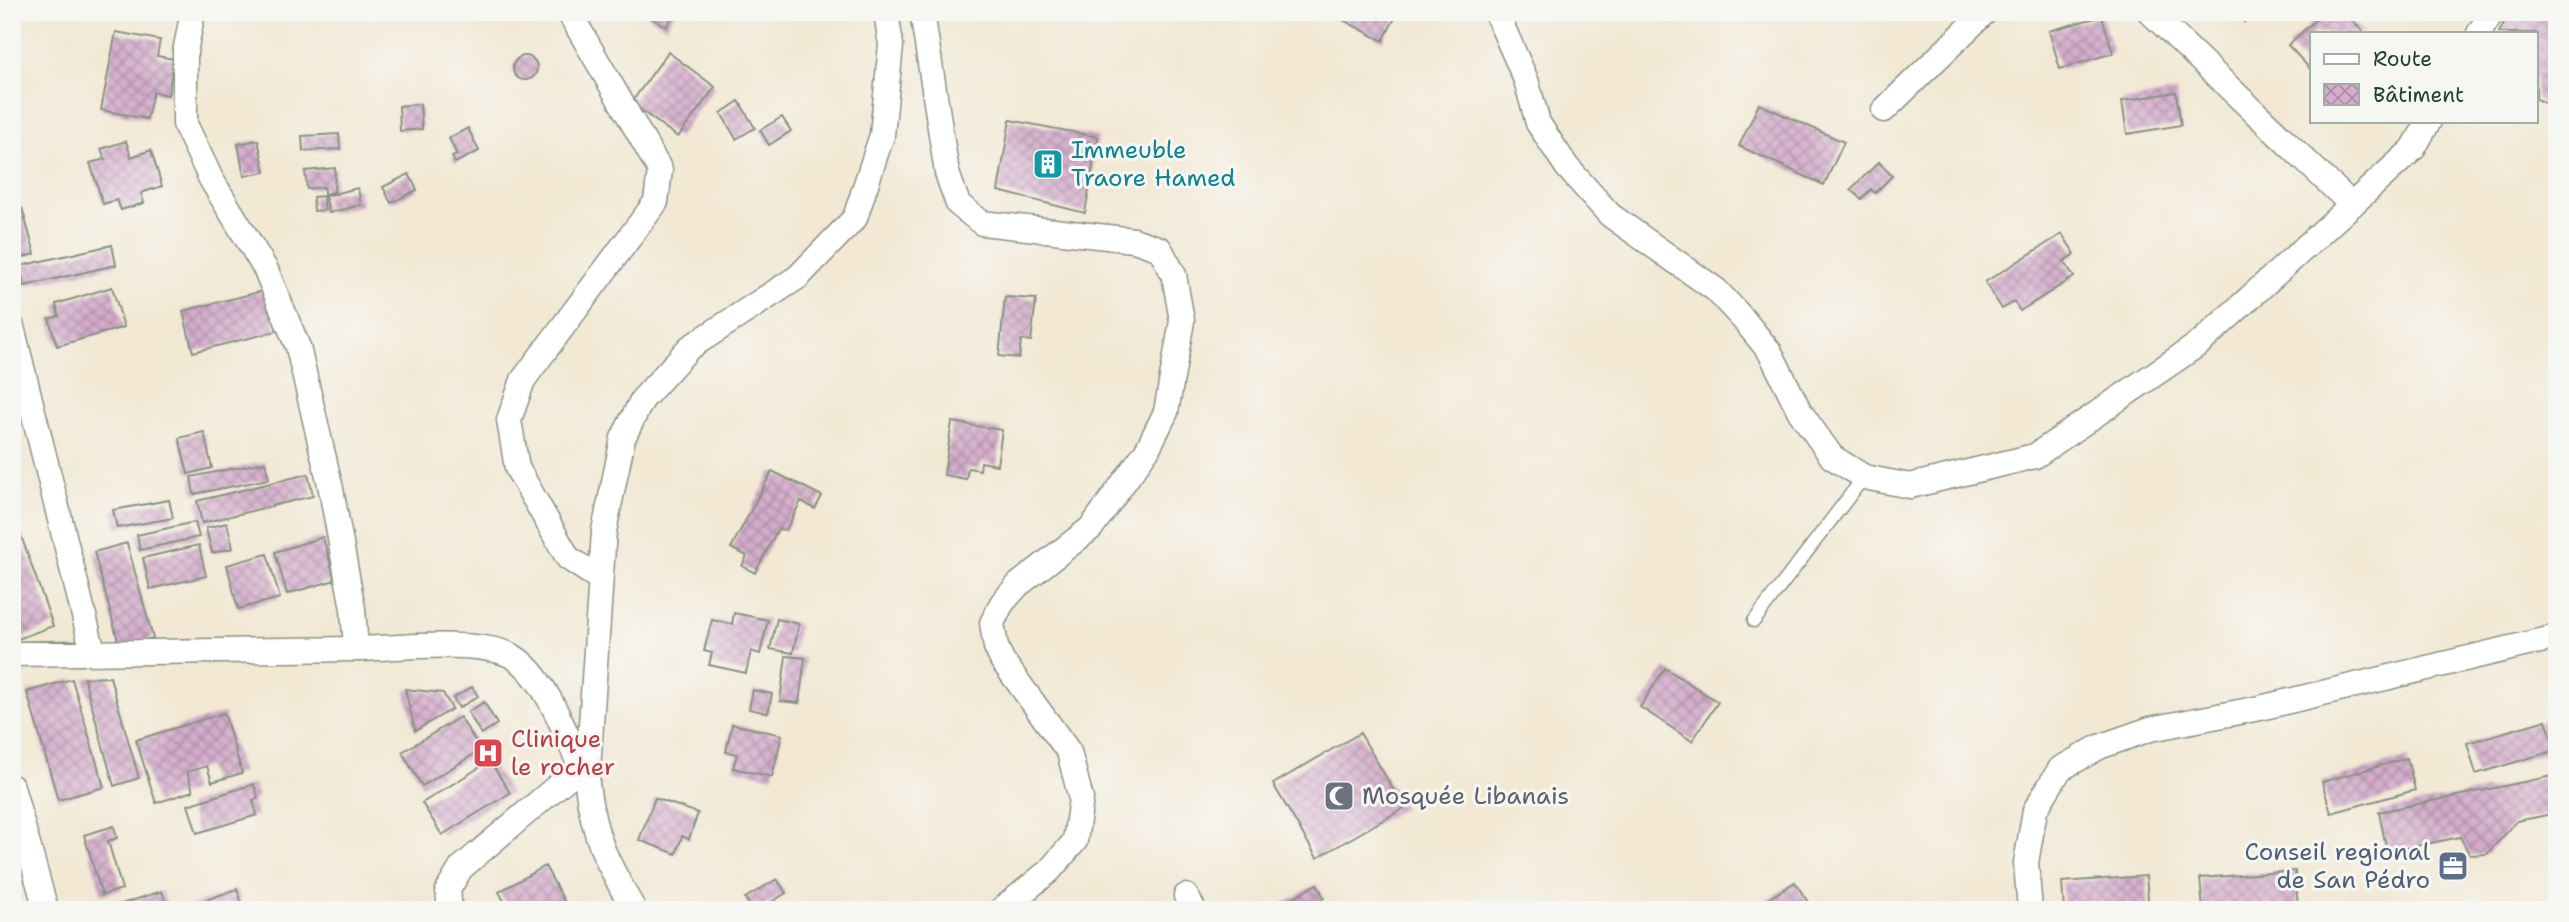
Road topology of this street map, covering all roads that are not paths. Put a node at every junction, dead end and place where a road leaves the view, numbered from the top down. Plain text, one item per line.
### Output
1 (192, 12) edge
2 (569, 12) edge
3 (886, 12) edge
4 (922, 12) edge
5 (1496, 12) edge
6 (1985, 12) edge
7 (2150, 12) edge
8 (2491, 12) edge
9 (2480, 32) edge
10 (1884, 110) dead end
11 (2428, 122) edge
12 (2352, 205) junction
13 (12, 327) edge
14 (1864, 477) junction
15 (600, 579) junction
16 (1754, 621) dead end
17 (2557, 636) edge
18 (356, 649) junction
19 (93, 653) junction
20 (12, 654) edge
21 (583, 775) junction
22 (12, 787) edge
23 (46, 910) edge
24 (450, 910) edge
25 (634, 910) edge
26 (1001, 910) edge
27 (2030, 910) edge

1 - 18 street
2 - 15 street
3 - 15 street
4 - 26 street
5 - 14 street
6 - 10 street
7 - 12 street
8 - 9 street
11 - 12 street
12 - 14 street
13 - 19 street
14 - 16 lane
15 - 21 street
17 - 27 street
18 - 19 street
18 - 21 street
19 - 20 street
21 - 24 street
21 - 25 street
22 - 23 street

